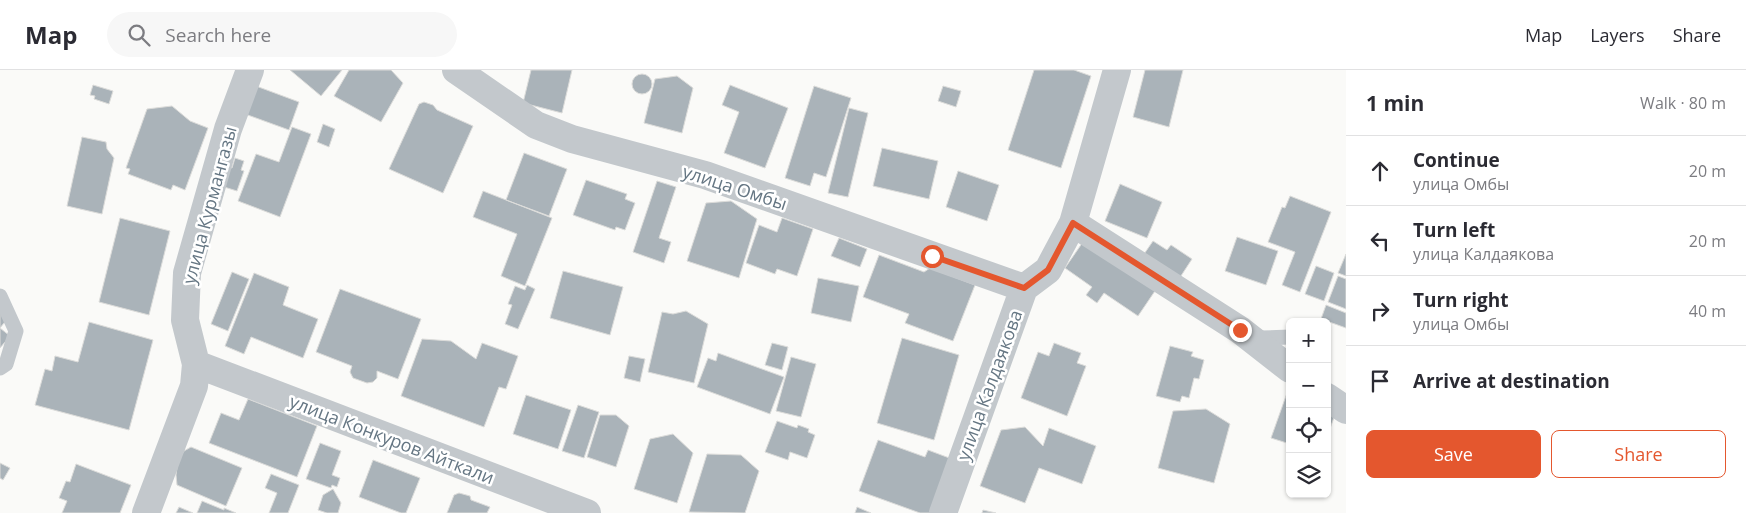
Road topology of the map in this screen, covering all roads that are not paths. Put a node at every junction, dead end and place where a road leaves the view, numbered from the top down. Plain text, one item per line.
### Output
1 (250, 70) edge
2 (456, 70) edge
3 (1117, 70) edge
4 (1073, 223) junction
5 (1024, 288) junction
6 (0, 296) edge
7 (1240, 330) junction
8 (1286, 337) edge
9 (196, 364) junction
10 (1286, 366) edge
11 (0, 368) edge
12 (1331, 400) edge
13 (1346, 410) edge
14 (146, 513) edge
15 (587, 513) edge
16 (943, 513) edge

1 - 9 street, улица Курмангазы
2 - 5 street, улица Омбы
3 - 4 street, улица Калдаякова
4 - 5 street, улица Калдаякова
4 - 7 street
5 - 16 street, улица Калдаякова
6 - 11 lane
7 - 8 lane
7 - 10 street
9 - 14 street, улица Курмангазы
9 - 15 street, улица Конкуров Айткали
12 - 13 street

